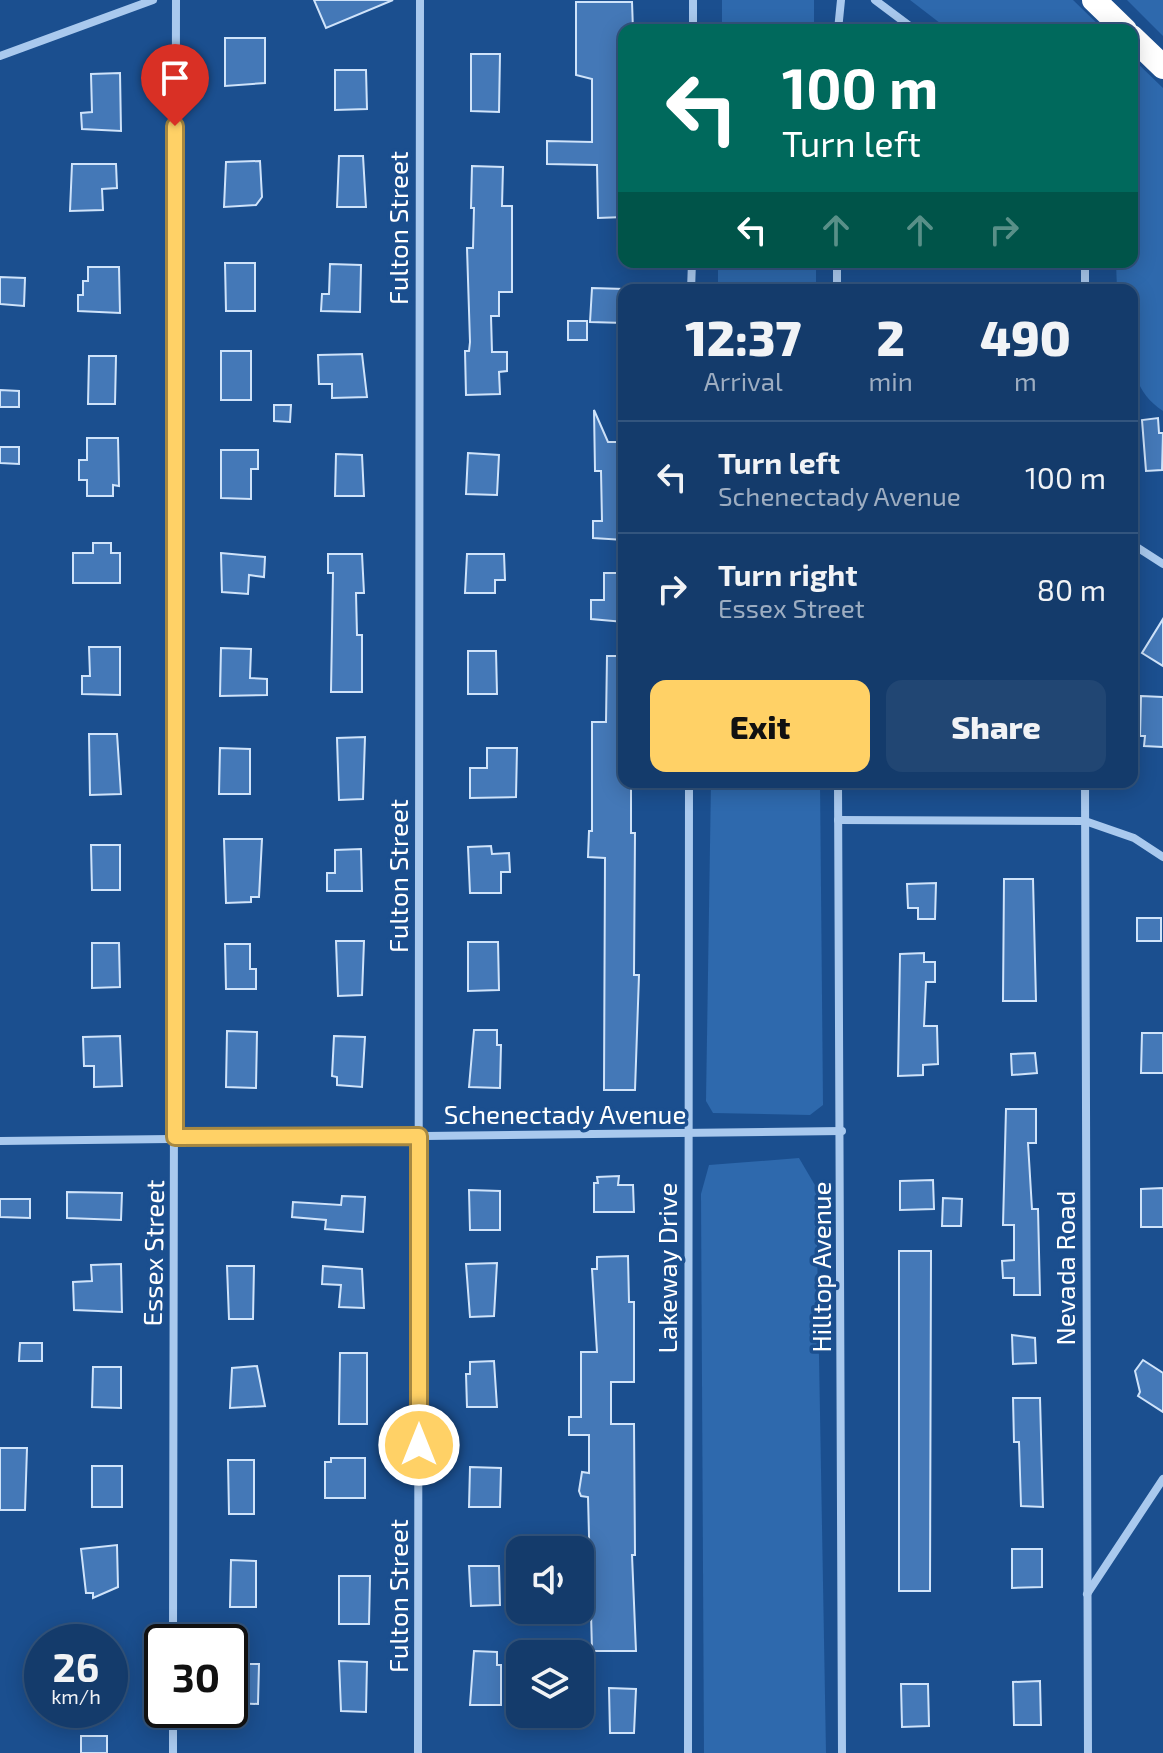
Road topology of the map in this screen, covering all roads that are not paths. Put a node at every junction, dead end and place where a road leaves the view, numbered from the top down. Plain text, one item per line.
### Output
1 (153, 0) edge
2 (176, 0) edge
3 (420, 0) edge
4 (693, 0) edge
5 (841, 0) edge
6 (875, 0) edge
7 (1094, 0) edge
8 (693, 24) edge
9 (839, 24) edge
10 (907, 24) edge
11 (1119, 24) edge
12 (1138, 43) edge
13 (0, 56) edge
14 (1163, 67) edge
15 (1138, 548) edge
16 (1163, 564) edge
17 (689, 788) edge
18 (838, 788) edge
19 (1085, 788) edge
20 (838, 820) junction
21 (1085, 821) junction
22 (1163, 857) edge
23 (842, 1131) junction
24 (688, 1134) junction
25 (419, 1136) junction
26 (175, 1137) junction
27 (0, 1141) edge
28 (1163, 1479) edge
29 (1087, 1595) junction
30 (173, 1624) edge
31 (173, 1728) edge
32 (173, 1753) edge
33 (418, 1753) edge
34 (688, 1753) edge
35 (842, 1753) edge
36 (1088, 1753) edge

1 - 13 street
2 - 26 street, Essex Street
3 - 25 street, Fulton Street
4 - 8 street
5 - 9 street
6 - 10 street
7 - 11 highway
12 - 14 highway
15 - 16 street
17 - 24 street, Lakeway Drive
18 - 20 street, Hilltop Avenue
19 - 21 street, Nevada Road
20 - 21 street
20 - 23 street, Hilltop Avenue
21 - 22 street
21 - 29 street, Nevada Road
23 - 24 street, Schenectady Avenue
23 - 35 street, Hilltop Avenue
24 - 25 street, Schenectady Avenue
24 - 34 street, Lakeway Drive
25 - 26 street, Schenectady Avenue
25 - 33 street, Fulton Street
26 - 27 street, Schenectady Avenue
26 - 30 street, Essex Street
28 - 29 street
29 - 36 street, Nevada Road
31 - 32 street

